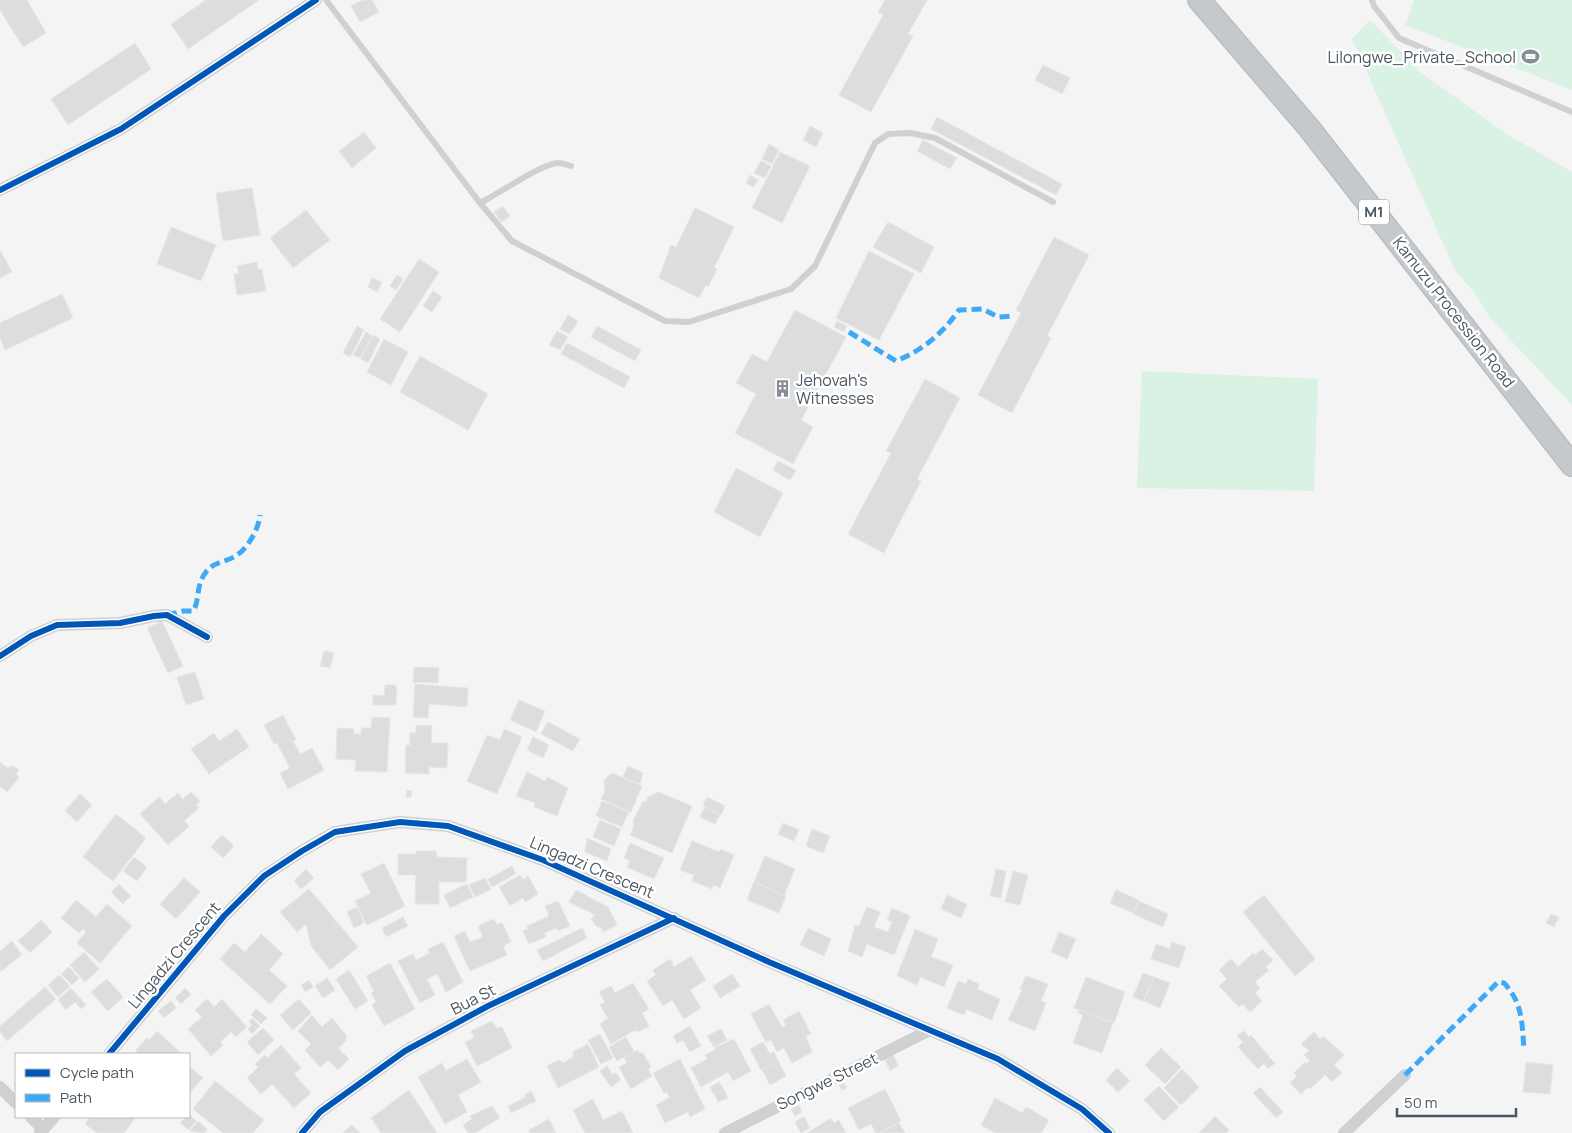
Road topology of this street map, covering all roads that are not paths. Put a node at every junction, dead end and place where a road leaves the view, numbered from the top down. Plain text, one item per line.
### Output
1 (316, 0) edge
2 (326, 0) edge
3 (1199, 0) edge
4 (1372, 0) edge
5 (1572, 112) edge
6 (570, 166) dead end
7 (0, 190) edge
8 (1053, 202) dead end
9 (480, 203) junction
10 (1572, 465) edge
11 (207, 637) dead end
12 (0, 656) edge
13 (674, 918) junction
14 (930, 1030) junction
15 (110, 1053) edge
16 (1405, 1075) dead end
17 (0, 1088) edge
18 (15, 1102) edge
19 (32, 1118) edge
20 (53, 1118) edge
21 (42, 1131) edge
22 (302, 1133) edge
23 (725, 1133) edge
24 (1109, 1133) edge
25 (1344, 1133) edge

1 - 7 street
2 - 9 lane
3 - 10 highway, Kamuzu Procession Road / M1
4 - 5 lane
6 - 9 lane
8 - 9 lane
11 - 12 street
13 - 14 street, Lingadzi Crescent
13 - 15 street, Lingadzi Crescent
13 - 22 street, Bua St
14 - 23 street, Songwe Street
14 - 24 street, Lingadzi Crescent
16 - 25 street
17 - 18 street
19 - 21 street
20 - 21 street

